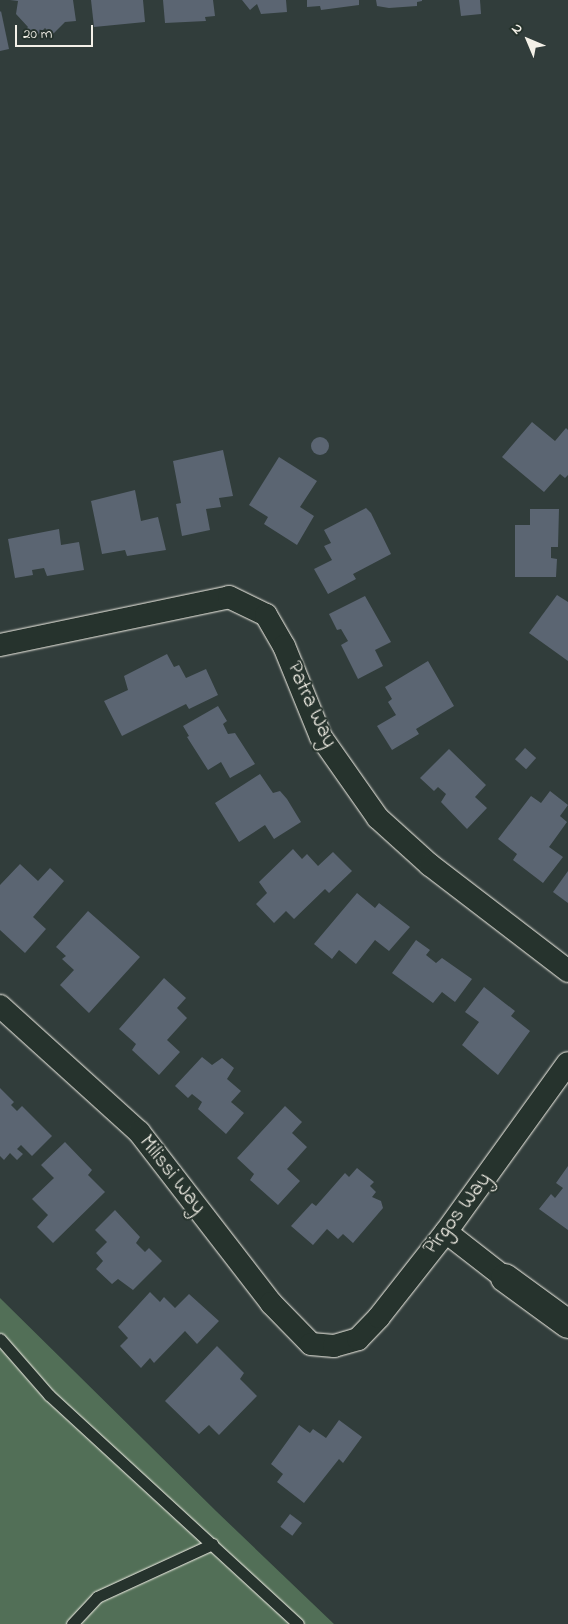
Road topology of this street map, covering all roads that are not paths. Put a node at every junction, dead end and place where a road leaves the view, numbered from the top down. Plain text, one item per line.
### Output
1 (0, 645) edge
2 (568, 971) edge
3 (0, 1006) edge
4 (568, 1063) edge
5 (446, 1232) junction
6 (505, 1278) joint
7 (568, 1324) edge
8 (0, 1340) edge
9 (334, 1346) joint
10 (212, 1544) junction
11 (72, 1624) edge
12 (298, 1624) edge

1 - 2 street, Patra Way
3 - 9 street, Milissi Way
4 - 5 street, Pirgos Way
5 - 6 street
5 - 9 street, Pirgos Way
6 - 7 street
8 - 10 lane
10 - 11 lane
10 - 12 lane

